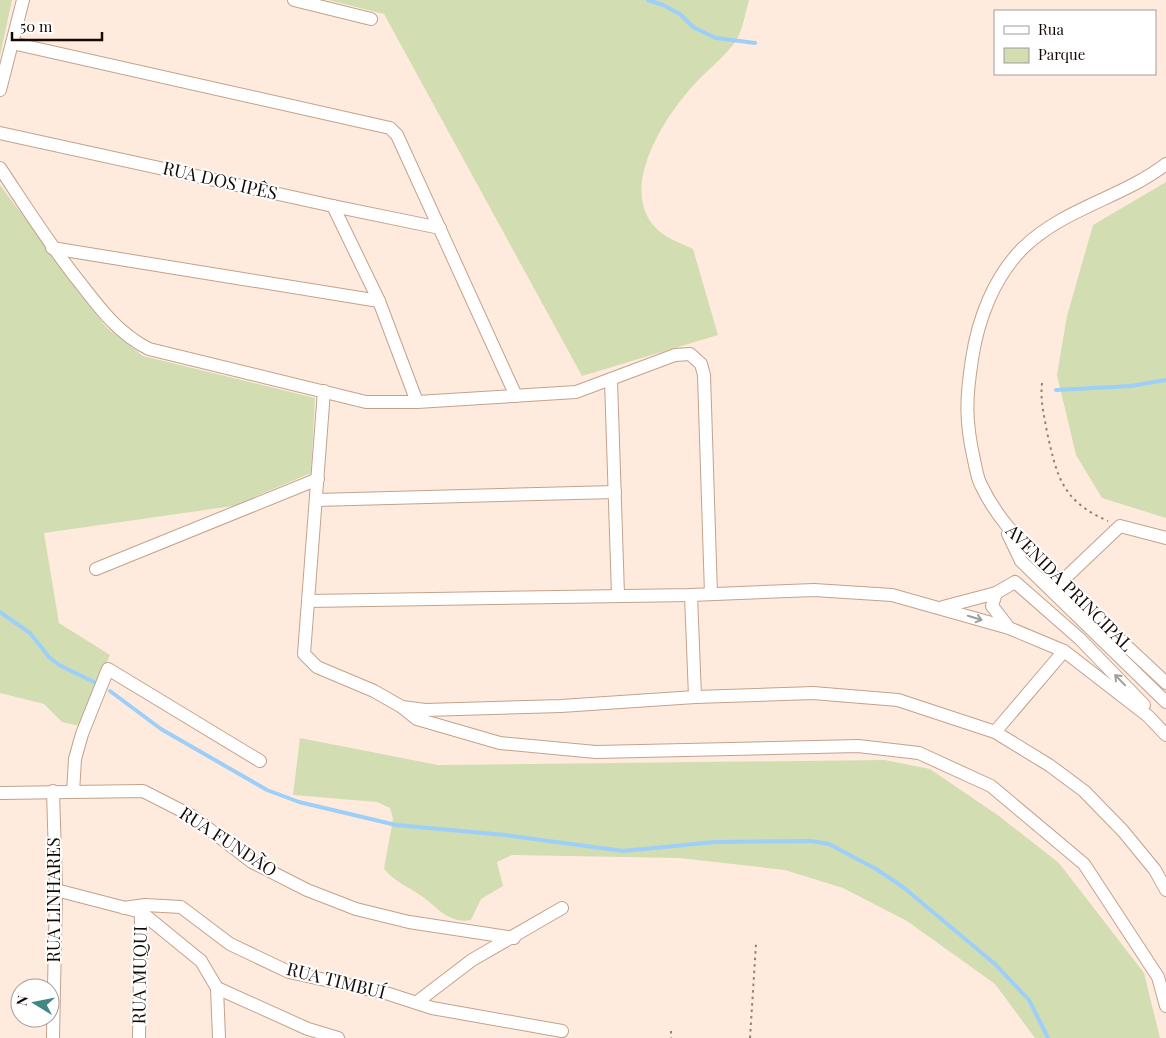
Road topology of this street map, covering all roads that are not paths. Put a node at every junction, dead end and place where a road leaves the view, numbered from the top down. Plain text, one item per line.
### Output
1 (23, 0) edge
2 (294, 0) edge
3 (371, 19) dead end
4 (12, 43) junction
5 (0, 90) edge
6 (0, 132) edge
7 (1166, 164) edge
8 (0, 168) edge
9 (333, 206) junction
10 (440, 228) junction
11 (52, 248) junction
12 (379, 301) junction
13 (611, 380) junction
14 (324, 392) junction
15 (516, 396) junction
16 (417, 402) junction
17 (318, 479) junction
18 (615, 492) junction
19 (316, 500) junction
20 (1002, 523) junction
21 (1166, 538) edge
22 (96, 569) dead end
23 (1060, 583) junction
24 (996, 593) junction
25 (711, 594) junction
26 (618, 595) junction
27 (691, 595) junction
28 (308, 601) junction
29 (941, 607) junction
30 (1091, 627) junction
31 (1009, 628) junction
32 (1080, 639) junction
33 (1064, 652) junction
34 (1166, 683) edge
35 (1156, 692) junction
36 (695, 697) junction
37 (1166, 702) edge
38 (402, 707) junction
39 (1166, 727) edge
40 (995, 732) junction
41 (1166, 735) edge
42 (260, 761) dead end
43 (53, 791) junction
44 (73, 792) junction
45 (0, 793) edge
46 (56, 890) junction
47 (1166, 890) edge
48 (124, 908) junction
49 (562, 908) dead end
50 (141, 912) junction
51 (514, 938) junction
52 (217, 988) junction
53 (418, 1002) junction
54 (1166, 1006) edge
55 (562, 1031) dead end
56 (308, 1034) edge
57 (53, 1038) edge
58 (139, 1038) edge
59 (219, 1038) edge
60 (338, 1038) edge

1 - 4 street
2 - 3 street
4 - 5 street
4 - 10 street
6 - 9 street, RUA DOS IPÊS
7 - 20 street, AVENIDA PRINCIPAL
8 - 11 street
9 - 10 street, RUA DOS IPÊS
9 - 12 street
10 - 15 street
11 - 12 street
11 - 14 street
12 - 16 street
13 - 15 street
13 - 18 street
13 - 25 street
14 - 16 street
14 - 17 street
15 - 16 street
17 - 19 street
17 - 22 street
18 - 19 street
18 - 26 street
19 - 28 street
20 - 23 street, AVENIDA PRINCIPAL
20 - 30 street
21 - 23 street
23 - 34 street, AVENIDA PRINCIPAL
24 - 29 street
24 - 31 street
24 - 32 street
25 - 27 street
25 - 29 street
26 - 27 street
26 - 28 street
27 - 36 street
28 - 38 street
29 -> 31 street
30 - 32 street
30 - 35 street
31 - 33 street
39 -> 32 street
33 - 40 street
33 - 41 street
34 - 35 street
35 - 37 street
36 - 38 street
36 - 40 street
38 - 54 street
40 - 47 street
42 - 44 street
43 - 44 street, RUA FUNDÃO
43 - 45 street, RUA FUNDÃO
43 - 46 street, RUA LINHARES
44 - 51 street, RUA FUNDÃO
46 - 48 street
46 - 57 street, RUA LINHARES
48 - 50 street
48 - 53 street, RUA TIMBUÍ
49 - 51 street
50 - 52 street
50 - 58 street, RUA MUQUI
51 - 53 street
52 - 56 street
52 - 59 street
53 - 55 street, RUA TIMBUÍ
56 - 60 street

